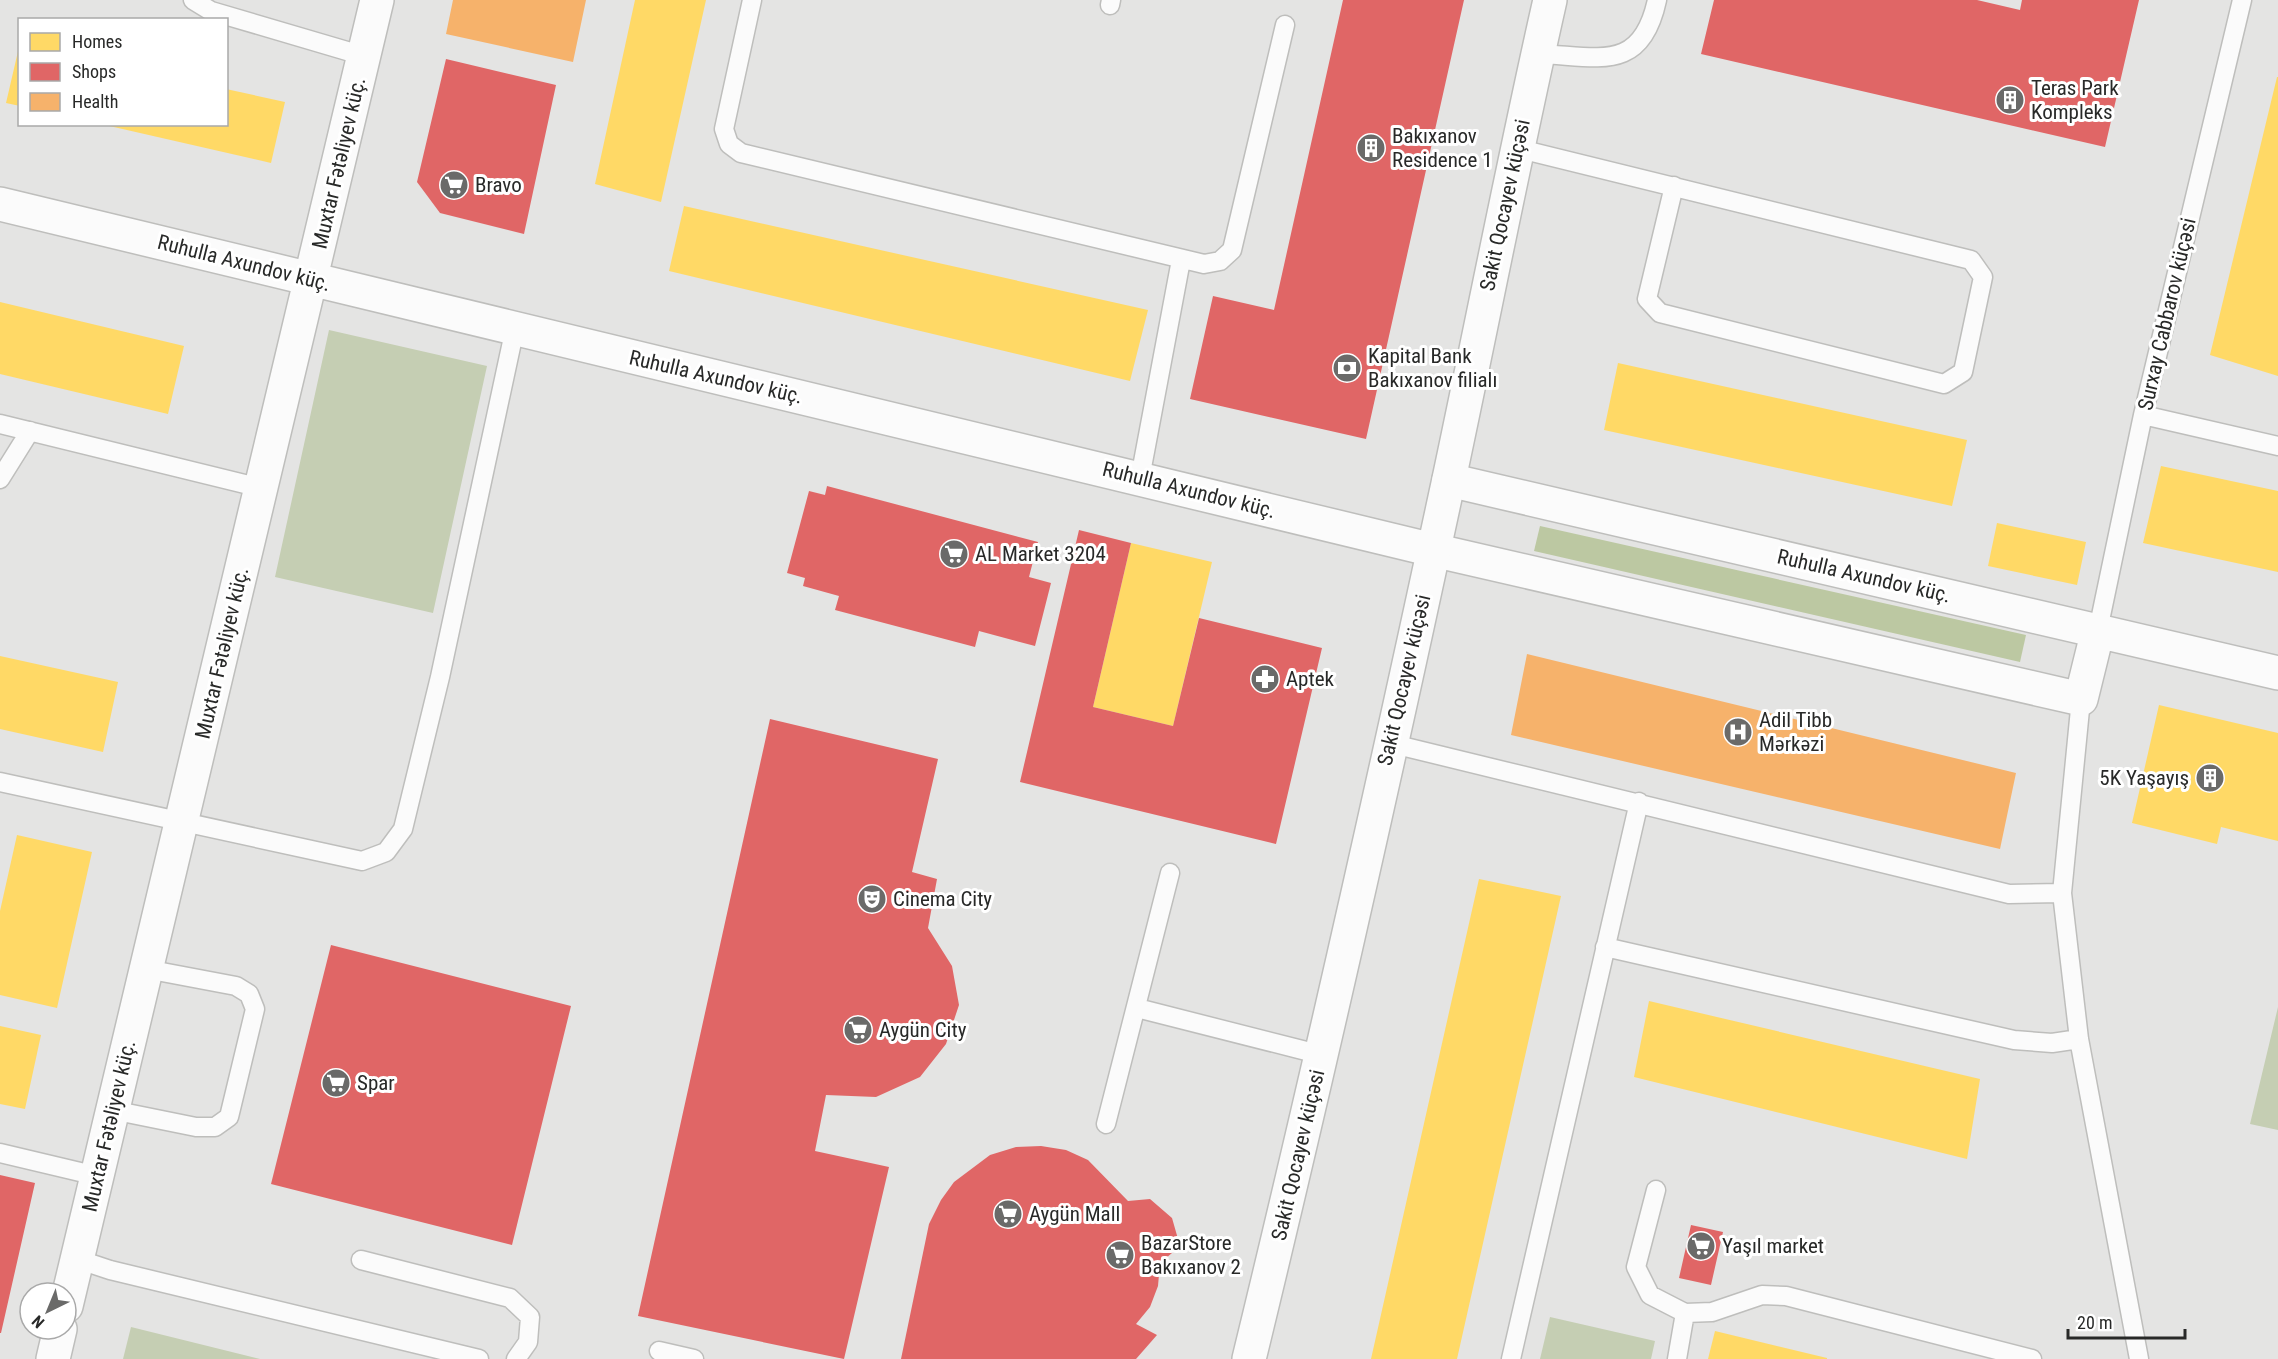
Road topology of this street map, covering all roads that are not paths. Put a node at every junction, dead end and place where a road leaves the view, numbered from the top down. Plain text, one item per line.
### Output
1 (193, 0) edge
2 (377, 0) edge
3 (752, 0) edge
4 (1550, 0) edge
5 (1657, 0) edge
6 (2242, 0) edge
7 (1285, 25) dead end
8 (1538, 54) junction
9 (364, 56) junction
10 (1516, 148) junction
11 (1674, 186) junction
12 (0, 204) edge
13 (1181, 260) junction
14 (311, 280) junction
15 (515, 328) junction
16 (2143, 415) junction
17 (0, 424) edge
18 (30, 431) junction
19 (2278, 446) edge
20 (1140, 477) junction
21 (0, 479) edge
22 (1449, 480) junction
23 (261, 488) junction
24 (1433, 550) junction
25 (2098, 630) junction
26 (2278, 673) edge
27 (2081, 699) junction
28 (1389, 743) junction
29 (0, 782) edge
30 (1640, 802) junction
31 (181, 822) junction
32 (1170, 873) dead end
33 (2062, 893) junction
34 (1605, 947) junction
35 (146, 969) junction
36 (1137, 1008) junction
37 (2079, 1039) junction
38 (1322, 1056) junction
39 (112, 1110) junction
40 (1106, 1124) dead end
41 (0, 1153) edge
42 (97, 1176) junction
43 (1656, 1190) dead end
44 (77, 1259) junction
45 (361, 1260) dead end
46 (72, 1281) edge
47 (1685, 1313) junction
48 (57, 1341) edge
49 (659, 1351) dead end
50 (53, 1359) edge
51 (479, 1359) edge
52 (516, 1359) edge
53 (694, 1359) edge
54 (1249, 1359) edge
55 (1511, 1359) edge
56 (1677, 1359) edge
57 (2032, 1359) edge
58 (2139, 1359) edge

1 - 9 lane
2 - 9 street, Muxtar Fətəliyev küç.
3 - 13 lane
4 - 8 street, Sakit Qocayev küçəsi
5 - 8 lane
6 - 16 lane, Surxay Cabbarov küçəsi
7 - 13 lane
8 - 10 street, Sakit Qocayev küçəsi
9 - 14 street, Muxtar Fətəliyev küç.
10 - 11 lane
10 - 22 street, Sakit Qocayev küçəsi
11 - 11 lane
12 - 14 street, Ruhulla Axundov küç.
13 - 20 lane
14 - 15 street, Ruhulla Axundov küç.
14 - 23 street, Muxtar Fətəliyev küç.
15 - 20 street, Ruhulla Axundov küç.
15 - 31 lane
16 - 19 lane
16 - 25 lane, Surxay Cabbarov küçəsi
17 - 18 lane
18 - 21 lane
18 - 23 lane
20 - 24 street, Ruhulla Axundov küç.
22 - 24 street, Sakit Qocayev küçəsi
22 - 25 street, Ruhulla Axundov küç.
23 - 31 street, Muxtar Fətəliyev küç.
24 - 27 street, Ruhulla Axundov küç.
24 - 28 street, Sakit Qocayev küçəsi
25 - 26 street, Ruhulla Axundov küç.
25 - 27 street
27 - 33 lane
28 - 30 lane
28 - 38 street, Sakit Qocayev küçəsi
29 - 31 lane
30 - 33 lane
30 - 34 lane
31 - 35 street, Muxtar Fətəliyev küç.
32 - 36 lane
33 - 37 lane
34 - 37 lane
34 - 55 lane
35 - 39 street, Muxtar Fətəliyev küç.
35 - 39 lane
36 - 38 lane
36 - 40 lane
37 - 58 lane
38 - 54 street, Sakit Qocayev küçəsi
39 - 42 street, Muxtar Fətəliyev küç.
41 - 42 lane
42 - 44 street, Muxtar Fətəliyev küç.
43 - 47 lane
44 - 46 street, Muxtar Fətəliyev küç.
44 - 51 lane
45 - 52 lane
47 - 56 lane
47 - 57 lane
48 - 50 street
49 - 53 lane

